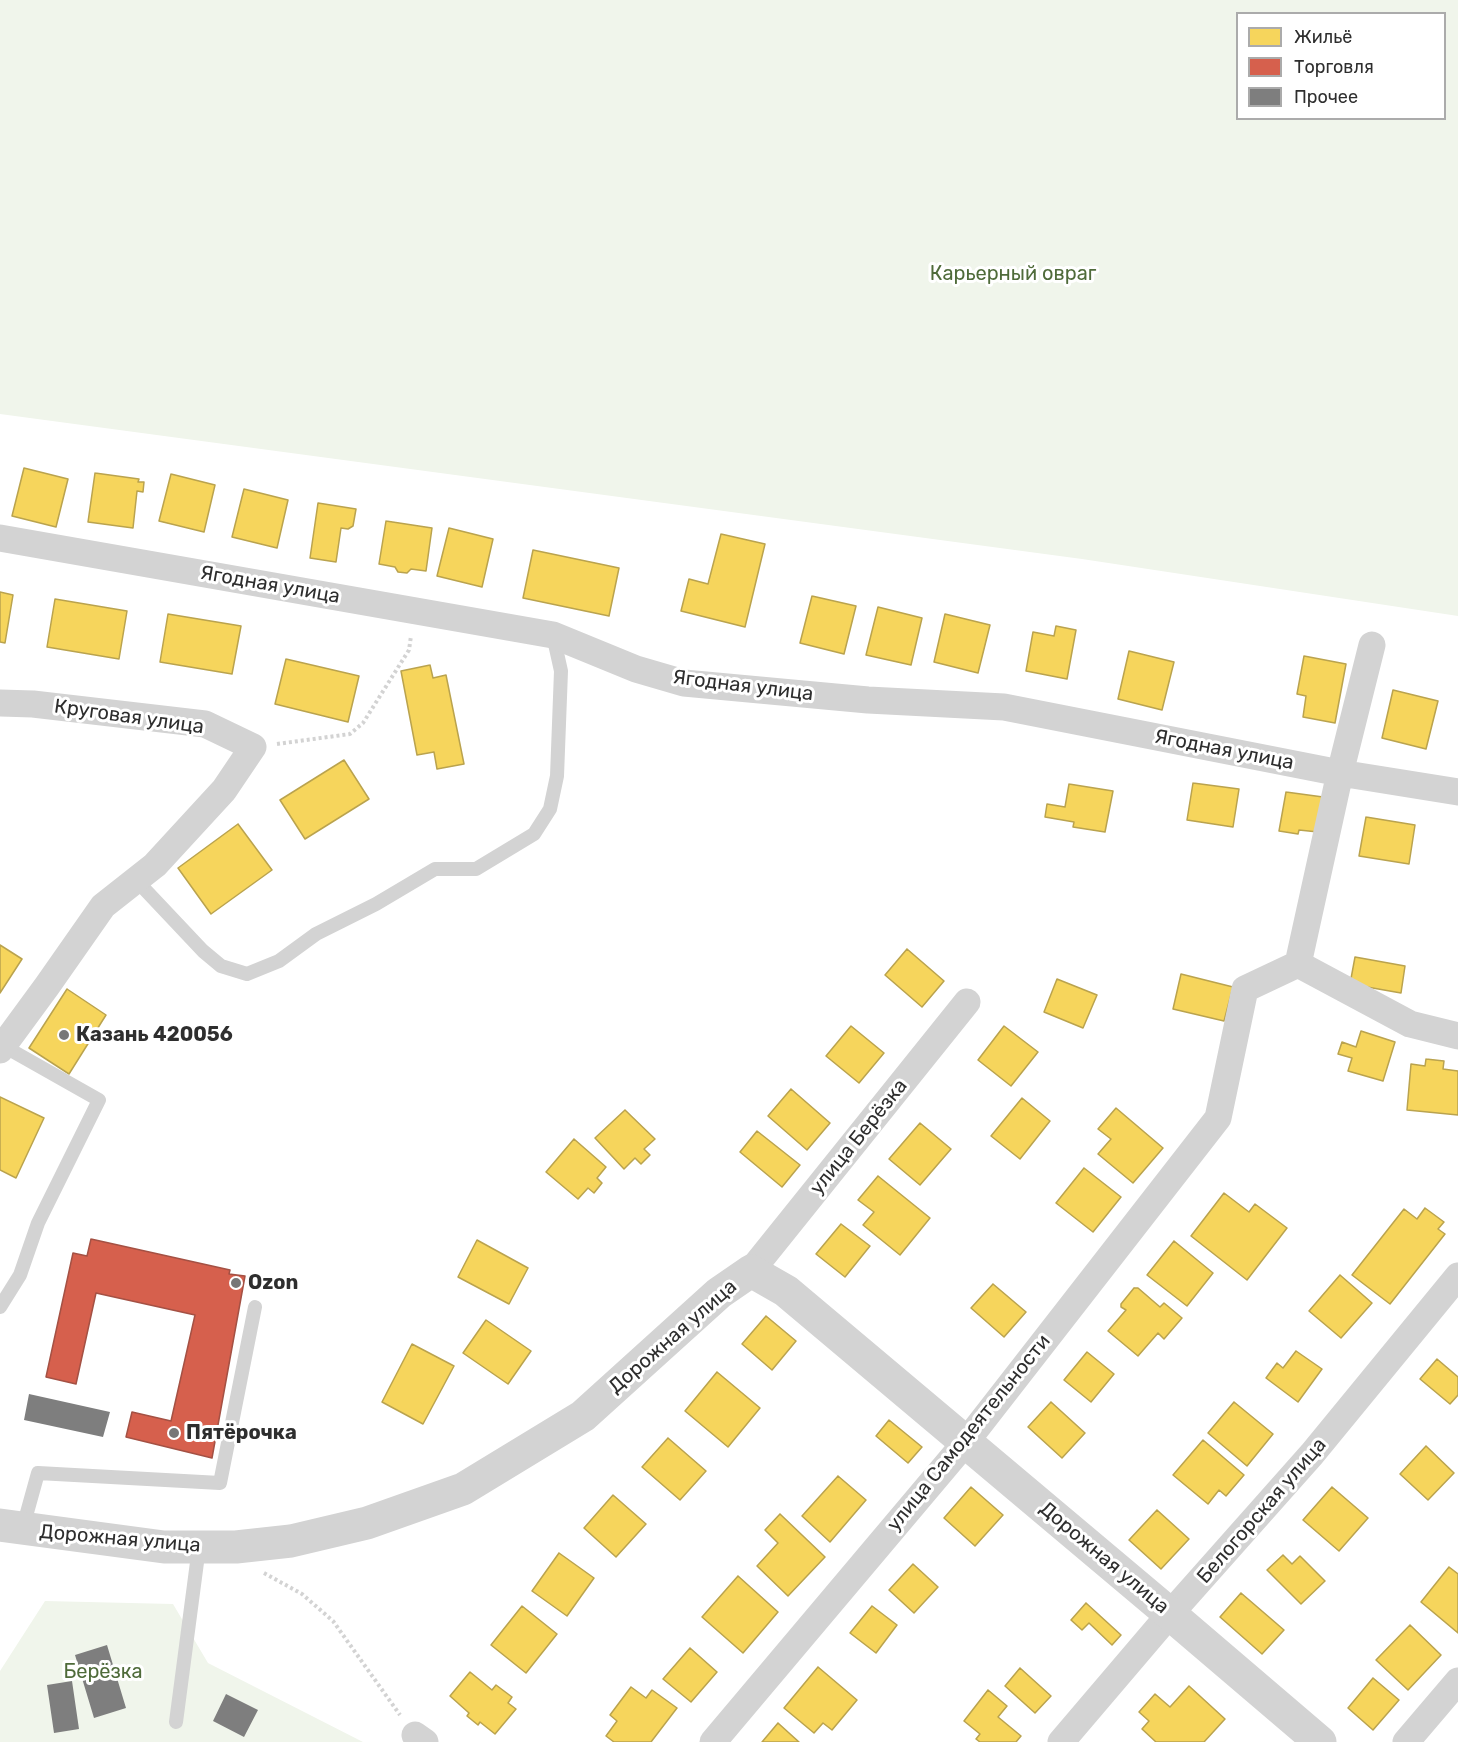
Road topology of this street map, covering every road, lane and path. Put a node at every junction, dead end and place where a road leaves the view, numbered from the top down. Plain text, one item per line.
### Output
1 (0, 538) edge
2 (416, 609) junction
3 (554, 635) junction
4 (1372, 645) dead end
5 (0, 703) edge
6 (253, 747) junction
7 (1340, 773) junction
8 (1458, 792) edge
9 (136, 879) junction
10 (1298, 963) junction
11 (967, 1002) dead end
12 (1458, 1036) edge
13 (1, 1047) edge
14 (751, 1271) junction
15 (1458, 1276) edge
16 (0, 1307) edge
17 (255, 1307) dead end
18 (965, 1443) junction
19 (11, 1528) edge
20 (199, 1547) junction
21 (257, 1569) dead end
22 (1170, 1614) junction
23 (1458, 1682) edge
24 (176, 1722) dead end
25 (420, 1738) edge
26 (713, 1742) edge
27 (1061, 1742) edge
28 (1320, 1742) edge
29 (1406, 1742) edge

1 - 2 street, Ягодная улица
2 - 3 street, Ягодная улица
2 - 6 path
3 - 7 street, Ягодная улица
3 - 9 lane
4 - 7 street
5 - 6 street, Круговая улица
6 - 9 street
7 - 8 street, Ягодная улица
7 - 10 street
9 - 13 street
10 - 12 street
10 - 18 street, улица Самодеятельности
11 - 14 street, улица Берёзка
13 - 16 lane
14 - 18 street, Дорожная улица
14 - 20 street, Дорожная улица
15 - 22 street, Белогорская улица
17 - 19 lane
18 - 22 street, Дорожная улица
18 - 26 street, улица Самодеятельности
19 - 20 street, Дорожная улица
20 - 24 lane
21 - 25 path
22 - 27 street, Белогорская улица
22 - 28 street, Дорожная улица
23 - 29 street

